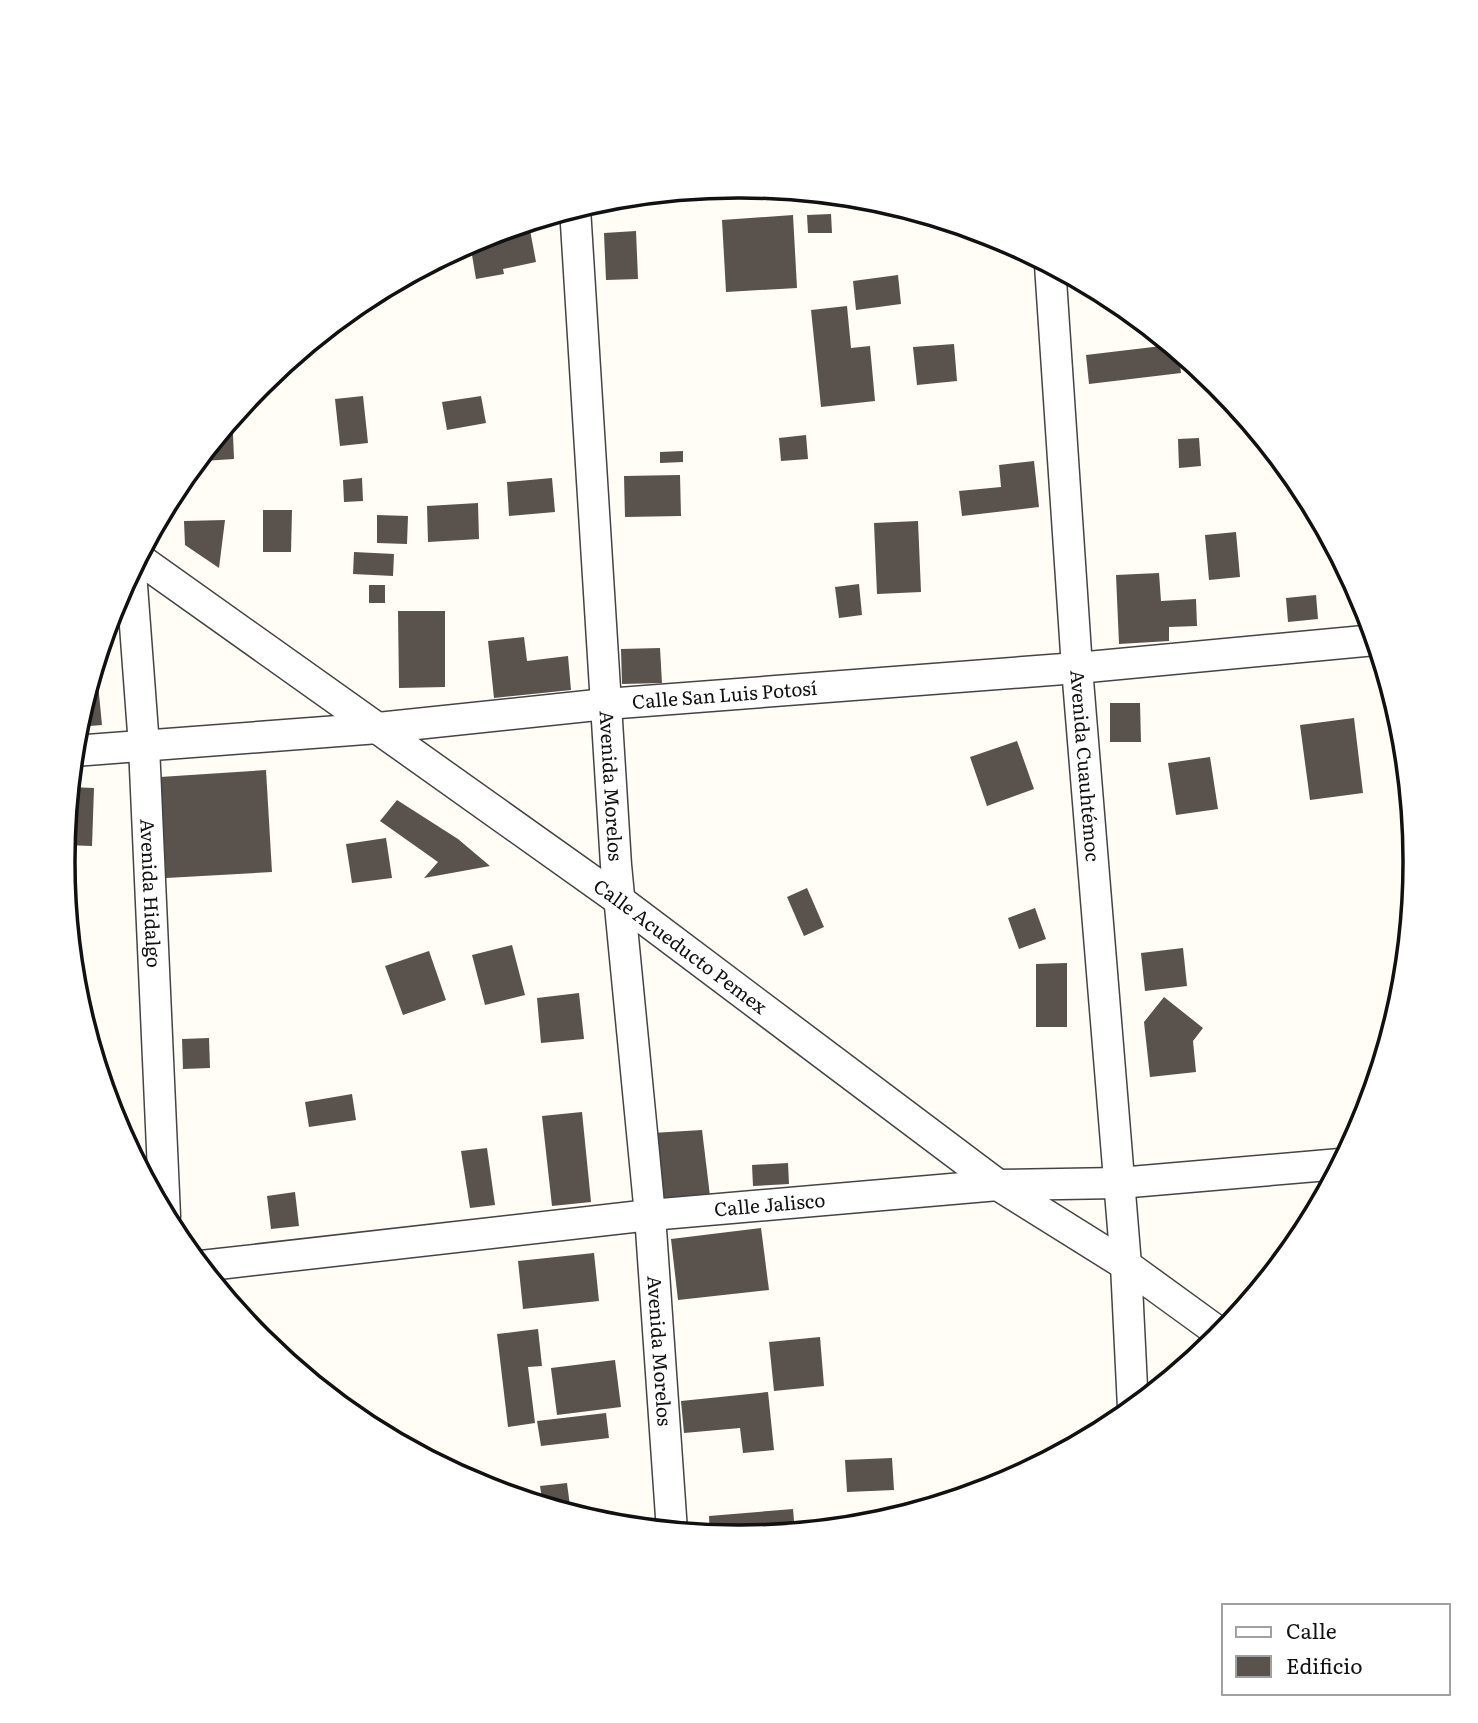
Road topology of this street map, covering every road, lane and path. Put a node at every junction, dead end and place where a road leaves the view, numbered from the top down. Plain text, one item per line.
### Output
1 (576, 218) edge
2 (1050, 275) edge
3 (146, 564) edge
4 (133, 593) edge
5 (1365, 641) edge
6 (1077, 668) junction
7 (606, 704) junction
8 (378, 728) junction
9 (144, 746) junction
10 (85, 750) edge
11 (619, 900) junction
12 (1329, 1165) edge
13 (1119, 1183) junction
14 (998, 1185) junction
15 (165, 1195) edge
16 (650, 1215) junction
17 (211, 1265) edge
18 (1126, 1265) junction
19 (1211, 1328) edge
20 (1132, 1396) edge
21 (671, 1522) edge

1 - 7 street, Avenida Morelos
2 - 6 street, Avenida Cuauhtémoc
3 - 8 street, Calle Acueducto Pemex
4 - 9 street, Avenida Hidalgo
5 - 6 street, Calle San Luis Potosí
6 - 7 street, Calle San Luis Potosí
6 - 13 street, Avenida Cuauhtémoc
7 - 8 street, Calle San Luis Potosí
7 - 11 street, Avenida Morelos
8 - 9 street, Calle San Luis Potosí
8 - 11 street, Calle Acueducto Pemex
9 - 10 street, Calle San Luis Potosí
9 - 15 street, Avenida Hidalgo
11 - 14 street, Calle Acueducto Pemex
11 - 16 street, Avenida Morelos
12 - 13 street, Calle Jalisco
13 - 14 street, Calle Jalisco
13 - 18 street, Avenida Cuauhtémoc
14 - 16 street, Calle Jalisco
14 - 18 street, Calle Acueducto Pemex
16 - 17 street, Calle Jalisco
16 - 21 street, Avenida Morelos
18 - 19 street, Calle Acueducto Pemex
18 - 20 street, Avenida Cuauhtémoc

